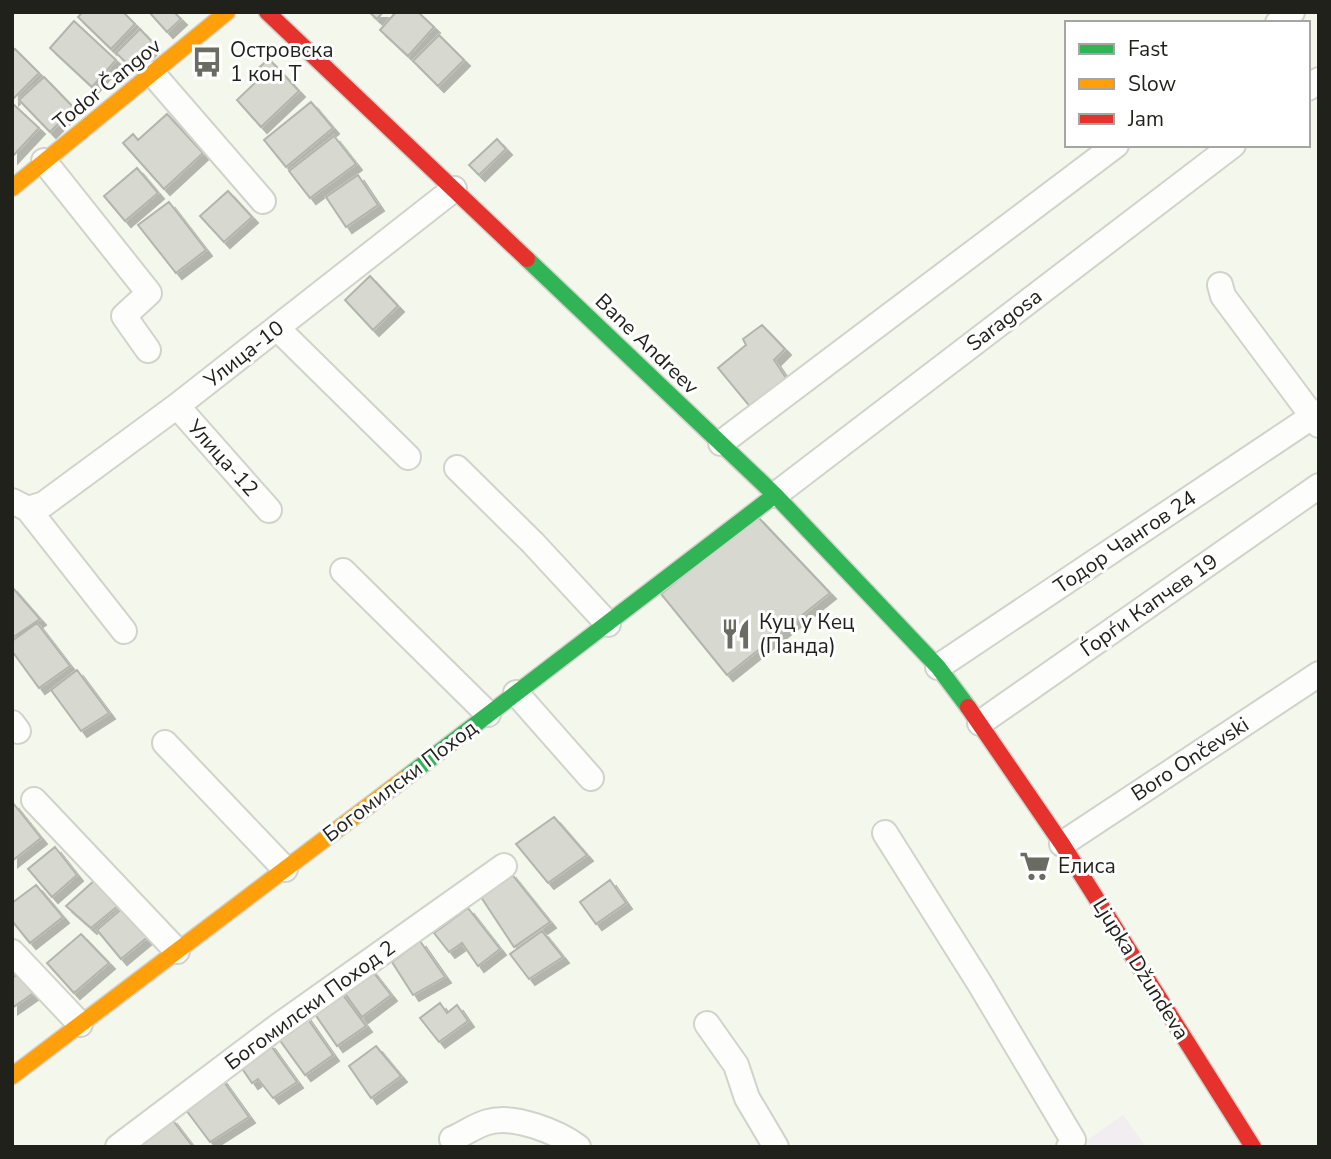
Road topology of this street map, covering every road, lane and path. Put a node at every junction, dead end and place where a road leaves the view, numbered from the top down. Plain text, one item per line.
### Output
1 (228, 12) edge
2 (267, 12) edge
3 (153, 74) junction
4 (1113, 147) edge
5 (1230, 147) edge
6 (44, 161) junction
7 (15, 183) edge
8 (454, 188) junction
9 (263, 201) dead end
10 (1220, 285) dead end
11 (277, 328) junction
12 (148, 350) dead end
13 (177, 406) junction
14 (1317, 418) edge
15 (721, 443) junction
16 (408, 457) dead end
17 (457, 468) dead end
18 (1319, 486) edge
19 (775, 495) junction
20 (20, 505) edge
21 (269, 510) dead end
22 (343, 571) dead end
23 (608, 624) junction
24 (124, 631) dead end
25 (938, 667) junction
26 (1319, 674) edge
27 (516, 693) junction
28 (488, 714) junction
29 (980, 723) junction
30 (165, 743) dead end
31 (591, 778) dead end
32 (34, 800) dead end
33 (885, 833) dead end
34 (1062, 844) junction
35 (504, 866) dead end
36 (285, 869) junction
37 (177, 951) junction
38 (12, 952) edge
39 (80, 1024) junction
40 (707, 1024) dead end
41 (12, 1076) edge
42 (452, 1139) dead end
43 (118, 1147) edge
44 (578, 1147) edge
45 (776, 1147) edge
46 (1069, 1147) edge
47 (1253, 1147) edge

1 - 3 street, Todor Čangov
2 - 8 street, Bane Andreev
3 - 6 street, Todor Čangov
3 - 9 street
4 - 15 street
5 - 19 street, Saragosa
6 - 7 street, Todor Čangov
6 - 12 street
8 - 11 street, Улица-10
8 - 15 street, Bane Andreev
10 - 14 street
11 - 13 street, Улица-10
11 - 16 street
13 - 20 street, Улица-10
13 - 21 street, Улица-12
14 - 25 street, Тодор Чангов 24
15 - 19 street, Bane Andreev
17 - 23 street
18 - 29 street, Ѓорѓи Капчев 19
19 - 23 street, Богомилски Поход
19 - 25 street, Bane Andreev
20 - 24 street
22 - 28 street
23 - 27 street, Богомилски Поход
25 - 29 street, Bane Andreev
26 - 34 street, Boro Ončevski
27 - 28 street, Богомилски Поход
27 - 31 street
28 - 36 street, Богомилски Поход
29 - 34 street, Ljupka Džundeva
30 - 36 street
32 - 37 street
33 - 46 street
34 - 47 street, Ljupka Džundeva
35 - 43 street, Богомилски Поход 2
36 - 37 street, Богомилски Поход
37 - 39 street, Богомилски Поход
38 - 39 street
39 - 41 street, Богомилски Поход
40 - 45 street
42 - 44 street

